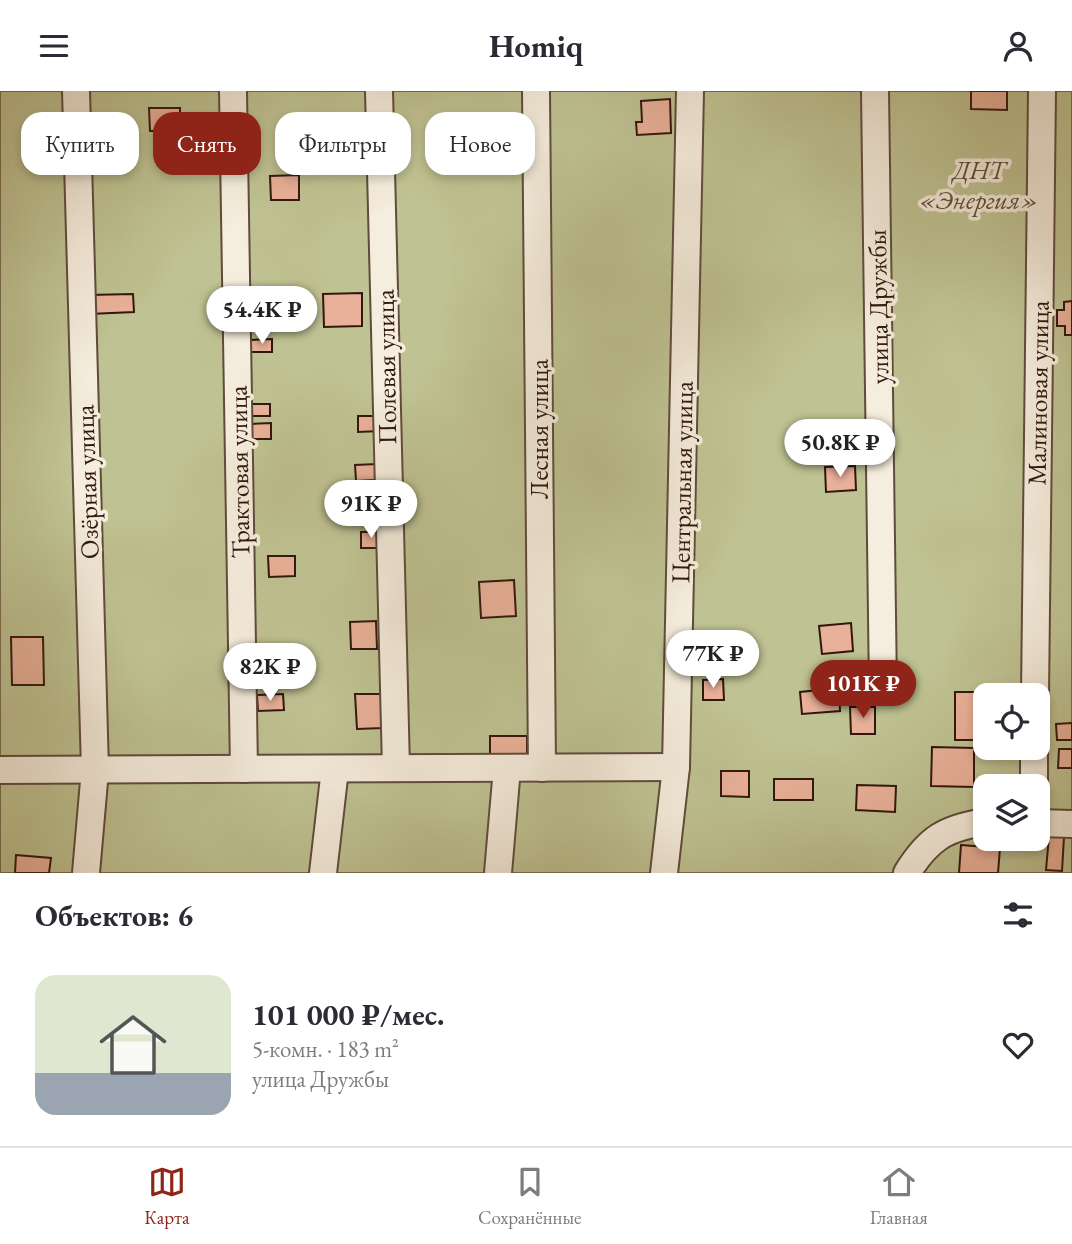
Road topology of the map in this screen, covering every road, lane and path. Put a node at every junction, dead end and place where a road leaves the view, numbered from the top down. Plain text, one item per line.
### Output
1 (76, 91) edge
2 (233, 91) edge
3 (379, 91) edge
4 (536, 91) edge
5 (690, 91) edge
6 (875, 91) edge
7 (1042, 91) edge
8 (1035, 683) edge
9 (883, 690) dead end
10 (676, 767) junction
11 (397, 768) junction
12 (507, 768) junction
13 (542, 768) junction
14 (244, 769) junction
15 (335, 769) junction
16 (0, 770) edge
17 (95, 770) junction
18 (1050, 823) edge
19 (973, 824) edge
20 (1072, 824) edge
21 (86, 873) edge
22 (323, 873) edge
23 (498, 873) edge
24 (664, 873) edge
25 (907, 873) edge

1 - 17 street, Озёрная улица
2 - 14 street, Трактовая улица
3 - 11 street, Полевая улица
4 - 13 street, Лесная улица
5 - 10 street, Центральная улица
6 - 9 street, улица Дружбы
7 - 8 street, Малиновая улица
10 - 13 street
10 - 24 street, Центральная улица
11 - 12 street
11 - 15 street
12 - 13 street
12 - 23 street
14 - 15 street
14 - 17 street
15 - 22 street
16 - 17 street
17 - 21 street, Озёрная улица
18 - 20 street
19 - 25 street

